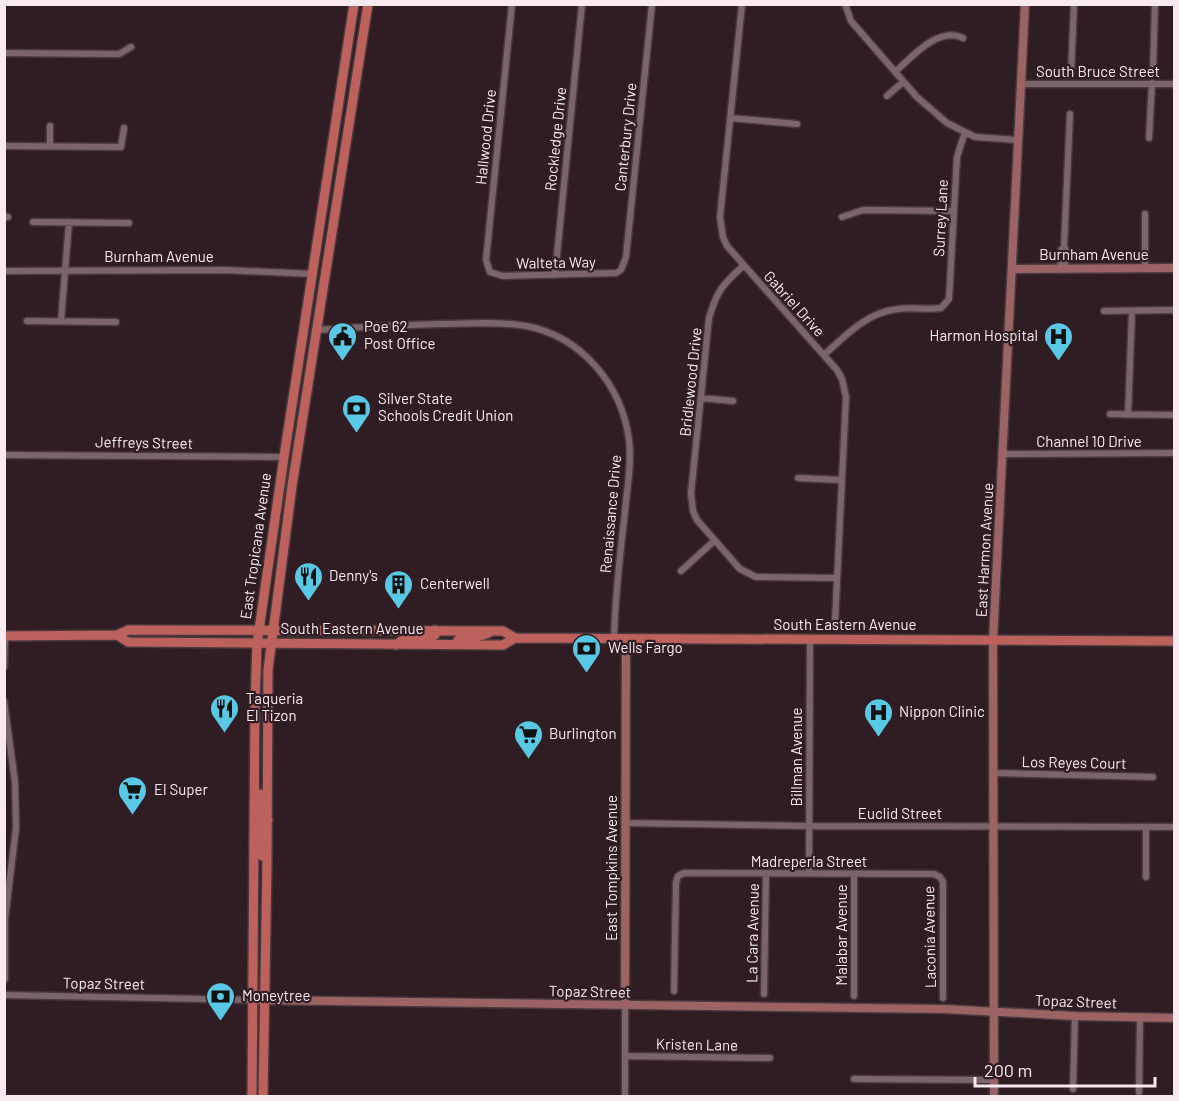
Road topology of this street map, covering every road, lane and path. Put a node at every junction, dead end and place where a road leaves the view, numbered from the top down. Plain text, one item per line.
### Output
1 (354, 4) edge
2 (368, 4) edge
3 (512, 4) edge
4 (582, 4) edge
5 (652, 4) edge
6 (742, 4) edge
7 (845, 4) edge
8 (1025, 4) edge
9 (1074, 4) edge
10 (1155, 4) edge
11 (963, 38) dead end
12 (131, 47) dead end
13 (348, 47) junction
14 (4, 53) edge
15 (1153, 71) dead end
16 (895, 72) junction
17 (1071, 74) dead end
18 (903, 82) junction
19 (1152, 83) junction
20 (1021, 84) junction
21 (1174, 84) edge
22 (342, 87) junction
23 (887, 96) dead end
24 (353, 98) junction
25 (1070, 114) dead end
26 (730, 118) junction
27 (797, 124) dead end
28 (50, 126) dead end
29 (124, 128) dead end
30 (965, 132) junction
31 (1149, 138) dead end
32 (1018, 141) junction
33 (4, 146) edge
34 (50, 146) junction
35 (345, 149) junction
36 (954, 211) junction
37 (1145, 214) dead end
38 (842, 217) dead end
39 (33, 222) dead end
40 (69, 222) junction
41 (129, 223) dead end
42 (318, 245) junction
43 (743, 266) junction
44 (1063, 268) junction
45 (1145, 268) junction
46 (1174, 268) edge
47 (1013, 269) junction
48 (621, 270) joint
49 (4, 271) edge
50 (65, 271) junction
51 (490, 272) joint
52 (313, 274) junction
53 (555, 275) junction
54 (326, 280) junction
55 (321, 305) junction
56 (1174, 310) edge
57 (1104, 311) dead end
58 (1132, 311) junction
59 (27, 321) dead end
60 (61, 321) junction
61 (116, 322) dead end
62 (317, 330) junction
63 (824, 355) junction
64 (701, 398) junction
65 (733, 401) dead end
66 (1110, 414) dead end
67 (1128, 415) junction
68 (1174, 415) edge
69 (290, 422) junction
70 (1174, 453) edge
71 (1003, 454) junction
72 (4, 455) edge
73 (297, 455) junction
74 (284, 457) junction
75 (798, 478) dead end
76 (842, 480) junction
77 (292, 486) junction
78 (714, 541) junction
79 (681, 571) dead end
80 (837, 578) junction
81 (835, 622) dead end
82 (259, 630) junction
83 (273, 630) junction
84 (435, 630) junction
85 (492, 631) junction
86 (5, 636) edge
87 (117, 636) junction
88 (515, 638) junction
89 (614, 639) junction
90 (626, 639) junction
91 (810, 640) junction
92 (993, 641) junction
93 (1174, 641) edge
94 (257, 644) junction
95 (271, 644) junction
96 (396, 645) junction
97 (456, 645) junction
98 (4, 667) edge
99 (4, 701) edge
100 (255, 759) junction
101 (994, 773) junction
102 (1153, 777) dead end
103 (254, 818) junction
104 (268, 820) junction
105 (626, 823) junction
106 (809, 826) junction
107 (994, 826) junction
108 (1146, 827) junction
109 (1174, 827) edge
110 (267, 862) junction
111 (766, 873) junction
112 (809, 873) junction
113 (854, 874) junction
114 (940, 877) joint
115 (1146, 877) dead end
116 (5, 979) edge
117 (674, 991) dead end
118 (764, 994) dead end
119 (4, 995) edge
120 (854, 996) dead end
121 (943, 998) dead end
122 (253, 1000) junction
123 (264, 1000) junction
124 (625, 1006) junction
125 (994, 1012) junction
126 (1075, 1016) junction
127 (1140, 1017) junction
128 (1174, 1018) edge
129 (625, 1056) junction
130 (770, 1058) dead end
131 (854, 1079) dead end
132 (994, 1080) junction
133 (1074, 1089) dead end
134 (1139, 1092) dead end
135 (252, 1096) edge
136 (263, 1096) edge
137 (625, 1096) edge
138 (994, 1096) edge

1 - 13 main road, East Tropicana Avenue
2 - 24 main road, East Tropicana Avenue
3 - 51 street, Hallwood Drive
4 - 53 street, Rockledge Drive
5 - 48 street, Canterbury Drive
6 - 26 street, Gabriel Drive
7 - 16 street
8 - 20 street, East Harmon Avenue
9 - 17 street
10 - 15 street
11 - 16 street
12 - 14 street
13 - 22 main road, East Tropicana Avenue
13 - 24 main road
16 - 18 street
18 - 23 street
18 - 30 street
19 - 20 street, South Bruce Street
19 - 21 street, South Bruce Street
19 - 31 street
20 - 32 street, East Harmon Avenue
22 - 35 main road
22 - 42 main road, East Tropicana Avenue
24 - 35 main road, East Tropicana Avenue
25 - 44 street
26 - 27 street
26 - 43 street, Gabriel Drive
28 - 34 street
29 - 34 street
30 - 32 street
30 - 36 street, Surrey Lane
32 - 47 street, East Harmon Avenue
33 - 34 street
35 - 54 main road, East Tropicana Avenue
36 - 38 street
36 - 63 street, Surrey Lane
37 - 45 street
39 - 40 street
40 - 41 street
40 - 50 street
42 - 52 main road, East Tropicana Avenue
42 - 54 main road
43 - 63 street, Gabriel Drive
43 - 64 street, Bridlewood Drive
44 - 45 street, Burnham Avenue
44 - 47 street, Burnham Avenue
45 - 46 street, Burnham Avenue
47 - 71 street, East Harmon Avenue
48 - 53 street, Walteta Way
49 - 50 street, Burnham Avenue
50 - 52 street, Burnham Avenue
50 - 60 street
51 - 53 street, Walteta Way
52 - 55 main road
52 - 69 main road, East Tropicana Avenue
54 - 55 main road, East Tropicana Avenue
55 - 62 main road, East Tropicana Avenue
56 - 58 street
57 - 58 street
58 - 67 street
59 - 60 street
60 - 61 street
62 - 73 main road, East Tropicana Avenue
62 - 89 street, Renaissance Drive
63 - 76 street, Gabriel Drive
64 - 65 street
64 - 78 street, Bridlewood Drive
66 - 67 street
67 - 68 street
69 - 73 main road
69 - 74 main road, East Tropicana Avenue
70 - 71 street, Channel 10 Drive
71 - 92 street, East Harmon Avenue
72 - 74 street, Jeffreys Street
73 - 77 main road, East Tropicana Avenue
74 - 77 main road
74 - 82 main road, East Tropicana Avenue
75 - 76 street
76 - 80 street, Gabriel Drive
77 - 83 main road, East Tropicana Avenue
78 - 79 street
78 - 80 street
80 - 81 street, Gabriel Drive
82 - 83 main road, South Eastern Avenue
82 - 87 main road, South Eastern Avenue
82 - 94 main road, East Tropicana Avenue
83 - 84 main road, South Eastern Avenue
83 - 95 main road, East Tropicana Avenue
84 - 85 main road, South Eastern Avenue
84 - 96 main road
85 - 88 main road, South Eastern Avenue
85 - 97 main road
86 - 87 main road, South Eastern Avenue
86 - 98 street
87 - 94 main road, South Eastern Avenue
88 - 89 main road, South Eastern Avenue
88 - 97 main road, South Eastern Avenue
89 - 90 main road, South Eastern Avenue
90 - 91 main road, South Eastern Avenue
90 - 105 street, East Tompkins Avenue
91 - 92 main road, South Eastern Avenue
91 - 106 street, Billman Avenue
92 - 93 main road, South Eastern Avenue
92 - 101 street, East Harmon Avenue
94 - 95 main road, South Eastern Avenue
94 - 100 main road, East Tropicana Avenue
95 - 96 main road, South Eastern Avenue
95 - 104 main road, East Tropicana Avenue
96 - 97 main road, South Eastern Avenue
99 - 116 street
100 - 103 main road, East Tropicana Avenue
100 - 104 main road
101 - 102 street, Los Reyes Court
101 - 107 street, East Harmon Avenue
103 - 110 main road
103 - 122 main road, East Tropicana Avenue
104 - 110 main road, East Tropicana Avenue
105 - 106 street, Euclid Street
105 - 124 street, East Tompkins Avenue
106 - 107 street, Euclid Street
106 - 112 street, Billman Avenue
107 - 108 street, Euclid Street
107 - 125 street, East Harmon Avenue
108 - 109 street, Euclid Street
108 - 115 street
110 - 123 main road, East Tropicana Avenue
111 - 112 street, Madreperla Street
111 - 117 street, Madreperla Street
111 - 118 street, La Cara Avenue
112 - 113 street, Madreperla Street
113 - 114 street, Madreperla Street
113 - 120 street, Malabar Avenue
114 - 121 street, Laconia Avenue
119 - 122 street, Topaz Street
122 - 123 street, Topaz Street
122 - 135 main road, East Tropicana Avenue
123 - 124 street, Topaz Street
123 - 136 main road, East Tropicana Avenue
124 - 125 street, Topaz Street
124 - 129 street, East Tompkins Avenue
125 - 126 street, Topaz Street
125 - 132 street, East Harmon Avenue
126 - 127 street, Topaz Street
126 - 133 street
127 - 128 street, Topaz Street
127 - 134 street
129 - 130 street, Kristen Lane
129 - 137 street, East Tompkins Avenue
131 - 132 street
132 - 138 street, East Harmon Avenue

